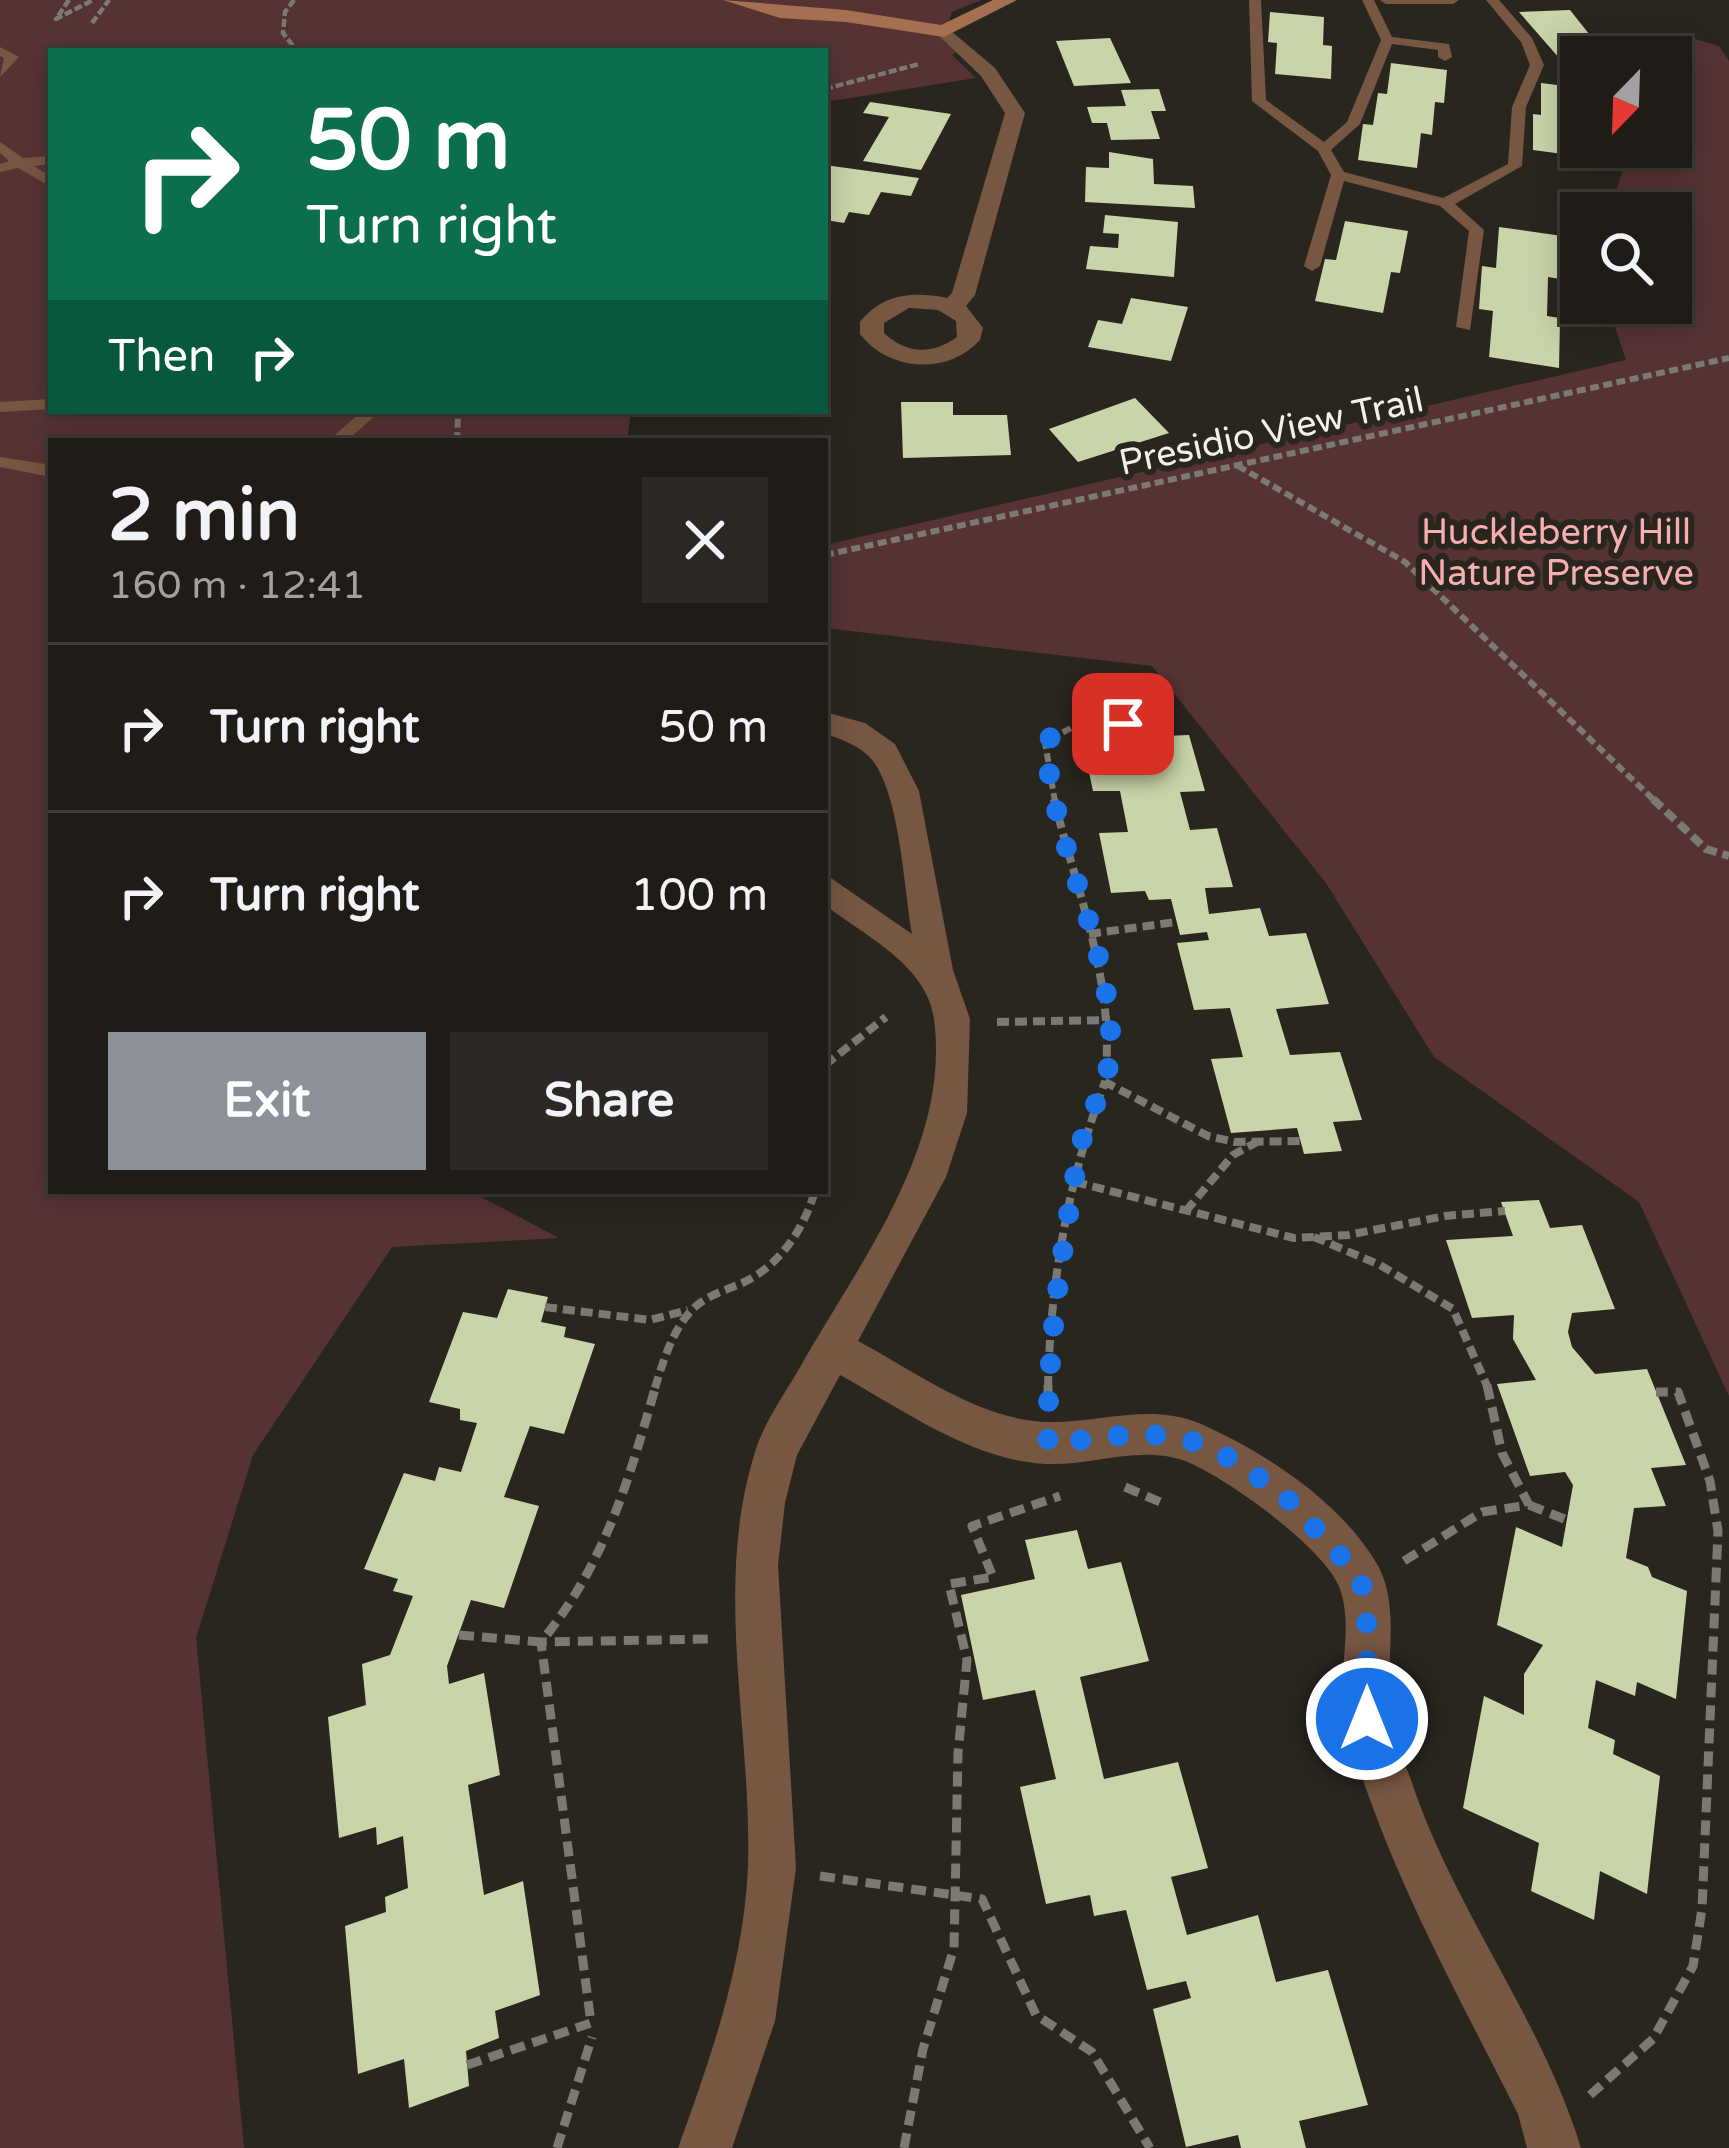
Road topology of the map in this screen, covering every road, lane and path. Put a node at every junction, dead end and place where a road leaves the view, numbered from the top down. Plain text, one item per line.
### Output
1 (69, 0) edge
2 (93, 0) edge
3 (109, 0) edge
4 (294, 0) edge
5 (732, 0) edge
6 (1008, 0) edge
7 (1256, 0) edge
8 (1368, 0) edge
9 (1386, 0) edge
10 (1453, 0) edge
11 (1492, 0) edge
12 (54, 7) dead end
13 (64, 7) junction
14 (92, 23) dead end
15 (944, 32) junction
16 (1387, 40) junction
17 (296, 48) edge
18 (0, 51) edge
19 (1445, 57) dead end
20 (929, 60) dead end
21 (0, 73) edge
22 (828, 88) edge
23 (0, 146) edge
24 (1324, 149) junction
25 (48, 160) edge
26 (20, 163) junction
27 (0, 168) edge
28 (1338, 175) junction
29 (48, 181) edge
30 (1445, 202) junction
31 (1312, 266) dead end
32 (952, 308) dead end
33 (1464, 327) dead end
34 (1729, 358) edge
35 (48, 404) edge
36 (0, 407) edge
37 (368, 414) edge
38 (340, 438) edge
39 (0, 462) edge
40 (1237, 465) junction
41 (48, 471) edge
42 (828, 554) edge
43 (828, 724) edge
44 (1123, 724) dead end
45 (1729, 856) edge
46 (828, 889) edge
47 (1176, 922) dead end
48 (1089, 934) junction
49 (936, 970) junction
50 (886, 1017) dead end
51 (1110, 1020) junction
52 (1012, 1023) dead end
53 (828, 1063) edge
54 (1105, 1082) junction
55 (1301, 1141) dead end
56 (1258, 1142) junction
57 (1075, 1182) junction
58 (814, 1194) edge
59 (1186, 1211) junction
60 (1505, 1211) dead end
61 (1314, 1237) junction
62 (545, 1307) dead end
63 (690, 1310) junction
64 (833, 1349) junction
65 (1657, 1392) dead end
66 (1048, 1444) junction
67 (1083, 1486) dead end
68 (1529, 1504) junction
69 (1567, 1520) dead end
70 (1361, 1578) junction
71 (459, 1635) dead end
72 (650, 1640) dead end
73 (541, 1642) junction
74 (772, 1868) junction
75 (952, 1892) junction
76 (592, 2037) dead end
77 (467, 2065) dead end
78 (1548, 2128) edge
79 (556, 2148) edge
80 (705, 2148) edge
81 (904, 2148) edge
82 (1150, 2148) edge

1 - 13 path
2 - 13 path
3 - 14 path
4 - 17 path
5 - 15 street
6 - 15 street
7 - 24 lane
8 - 16 lane
9 - 10 lane
11 - 30 lane
12 - 13 path
15 - 32 street
16 - 19 lane
16 - 24 lane
18 - 21 lane
20 - 22 path
23 - 26 lane
24 - 28 lane
25 - 26 lane
26 - 27 lane
26 - 29 lane
28 - 30 lane
28 - 31 lane
30 - 33 lane
34 - 40 path, Presidio View Trail
35 - 36 lane
37 - 38 lane
39 - 41 lane
40 - 42 path, Presidio View Trail
40 - 45 path
43 - 49 street
44 - 48 path
46 - 49 street
47 - 48 path
48 - 51 path
49 - 64 street
50 - 53 path
51 - 52 path
51 - 54 path
54 - 56 path
54 - 57 path
55 - 56 path
56 - 59 path
57 - 59 path
57 - 66 path
58 - 63 path
59 - 61 path
60 - 61 path
61 - 68 path
62 - 63 path
63 - 73 path
64 - 66 street
64 - 74 street
65 - 78 path
66 - 70 street
67 - 75 path
68 - 69 path
68 - 70 path
70 - 78 street
71 - 73 path
72 - 73 path
73 - 77 path
74 - 75 path
74 - 80 street
75 - 81 path
75 - 82 path
76 - 79 path

